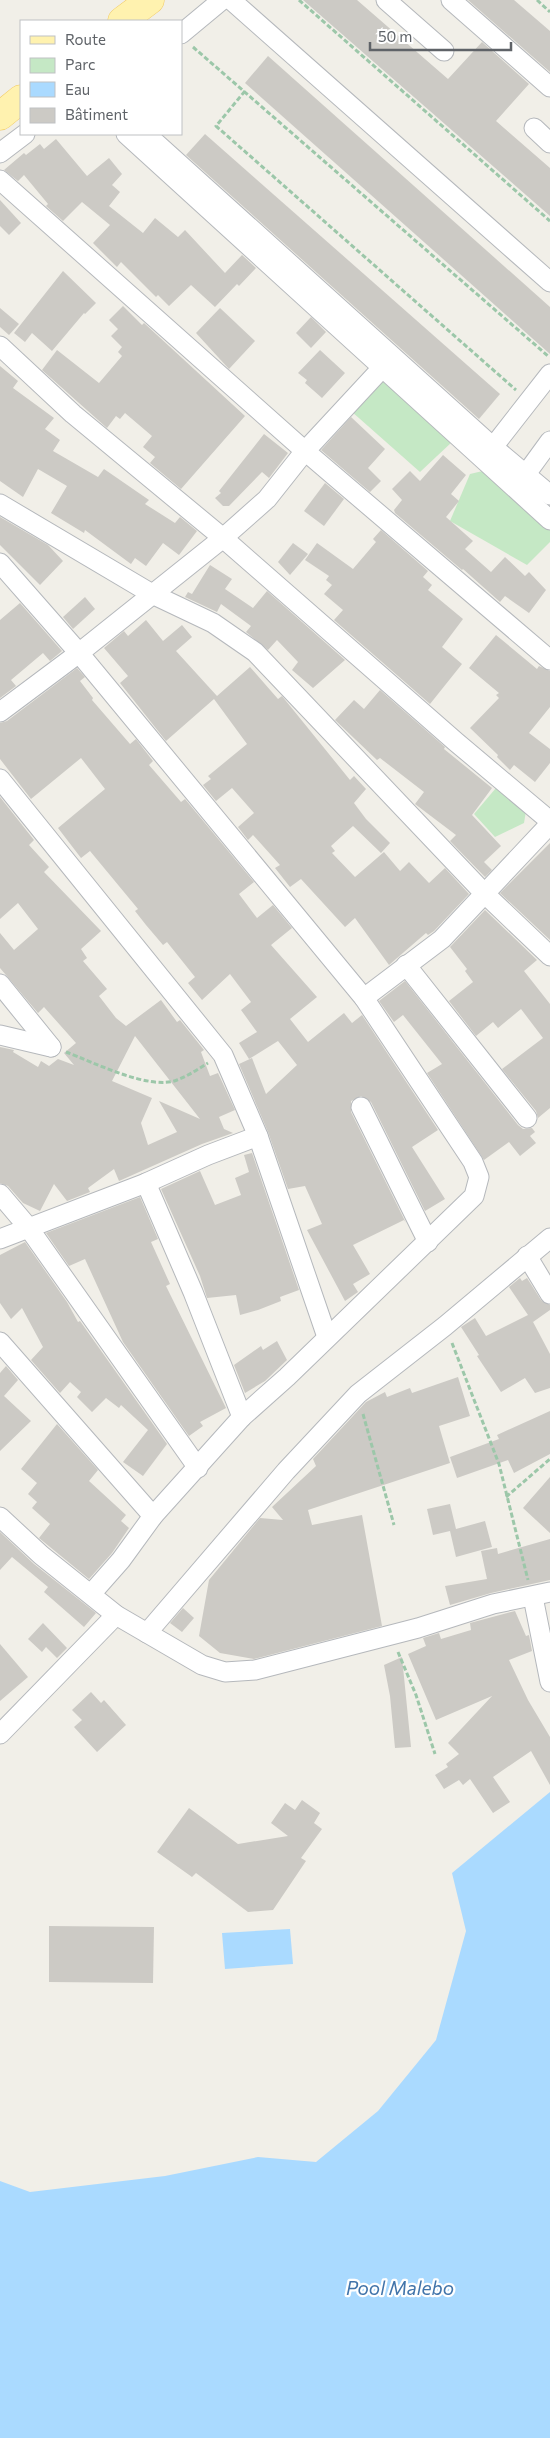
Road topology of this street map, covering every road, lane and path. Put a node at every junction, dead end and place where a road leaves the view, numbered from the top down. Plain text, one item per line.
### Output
1 (150, 0) edge
2 (222, 0) edge
3 (231, 0) edge
4 (299, 0) edge
5 (386, 0) edge
6 (451, 0) edge
7 (537, 0) edge
8 (550, 12) edge
9 (123, 20) edge
10 (185, 38) edge
11 (444, 51) dead end
12 (550, 87) edge
13 (245, 91) junction
14 (20, 100) edge
15 (0, 116) edge
16 (534, 128) dead end
17 (25, 135) edge
18 (127, 135) edge
19 (147, 135) edge
20 (550, 143) edge
21 (0, 153) edge
22 (0, 180) edge
23 (550, 221) edge
24 (550, 282) edge
25 (0, 346) edge
26 (550, 357) edge
27 (382, 368) junction
28 (550, 374) edge
29 (528, 401) junction
30 (550, 441) edge
31 (493, 446) junction
32 (305, 451) junction
33 (526, 474) junction
34 (550, 495) edge
35 (0, 504) edge
36 (550, 520) edge
37 (223, 538) junction
38 (0, 563) edge
39 (152, 594) junction
40 (79, 653) junction
41 (550, 660) edge
42 (0, 712) edge
43 (0, 779) edge
44 (550, 823) edge
45 (484, 893) junction
46 (550, 956) edge
47 (406, 965) junction
48 (0, 984) edge
49 (364, 998) junction
50 (0, 1035) edge
51 (50, 1047) junction
52 (224, 1054) junction
53 (361, 1107) dead end
54 (527, 1118) dead end
55 (258, 1136) junction
56 (146, 1183) junction
57 (0, 1194) edge
58 (28, 1228) junction
59 (550, 1238) edge
60 (0, 1239) edge
61 (428, 1242) junction
62 (527, 1256) junction
63 (550, 1294) edge
64 (446, 1326) junction
65 (327, 1337) junction
66 (0, 1342) edge
67 (358, 1394) junction
68 (242, 1417) junction
69 (550, 1459) edge
70 (198, 1468) junction
71 (506, 1497) junction
72 (153, 1516) junction
73 (0, 1517) edge
74 (394, 1525) dead end
75 (91, 1594) junction
76 (542, 1595) edge
77 (116, 1615) junction
78 (147, 1633) junction
79 (391, 1635) junction
80 (550, 1682) edge
81 (0, 1734) edge
82 (436, 1754) dead end

1 - 9 main road
2 - 10 street
3 - 24 street
4 - 23 path
5 - 11 street
6 - 12 street
7 - 8 path
10 - 13 path
13 - 26 path
13 - 29 path
14 - 15 main road
16 - 20 street
17 - 21 street
18 - 27 street
19 - 31 street
22 - 32 street
25 - 37 street
27 - 32 street
27 - 36 street
28 - 29 street
29 - 31 street
30 - 33 street
31 - 33 street
32 - 37 street
32 - 41 street
33 - 34 street
35 - 39 street
37 - 39 street
37 - 44 street
38 - 40 street
39 - 40 street
39 - 45 street
40 - 42 street
40 - 49 street
43 - 52 street
44 - 45 street
45 - 46 street
45 - 47 street
47 - 49 street
47 - 54 street
48 - 51 street
49 - 61 street
50 - 51 street
51 - 52 path
52 - 55 street
53 - 61 street
55 - 56 street
55 - 65 street
56 - 58 street
56 - 68 street
57 - 58 street
58 - 60 street
58 - 70 street
59 - 62 street
61 - 65 street
62 - 63 street
62 - 64 street
64 - 67 street
64 - 71 path
65 - 68 street
66 - 72 street
67 - 74 path
67 - 78 street
68 - 70 street
69 - 71 path
70 - 72 street
71 - 76 path
72 - 75 street
73 - 75 street
75 - 77 street
76 - 79 street
76 - 80 street
77 - 78 street
77 - 81 street
78 - 79 street
79 - 82 path

